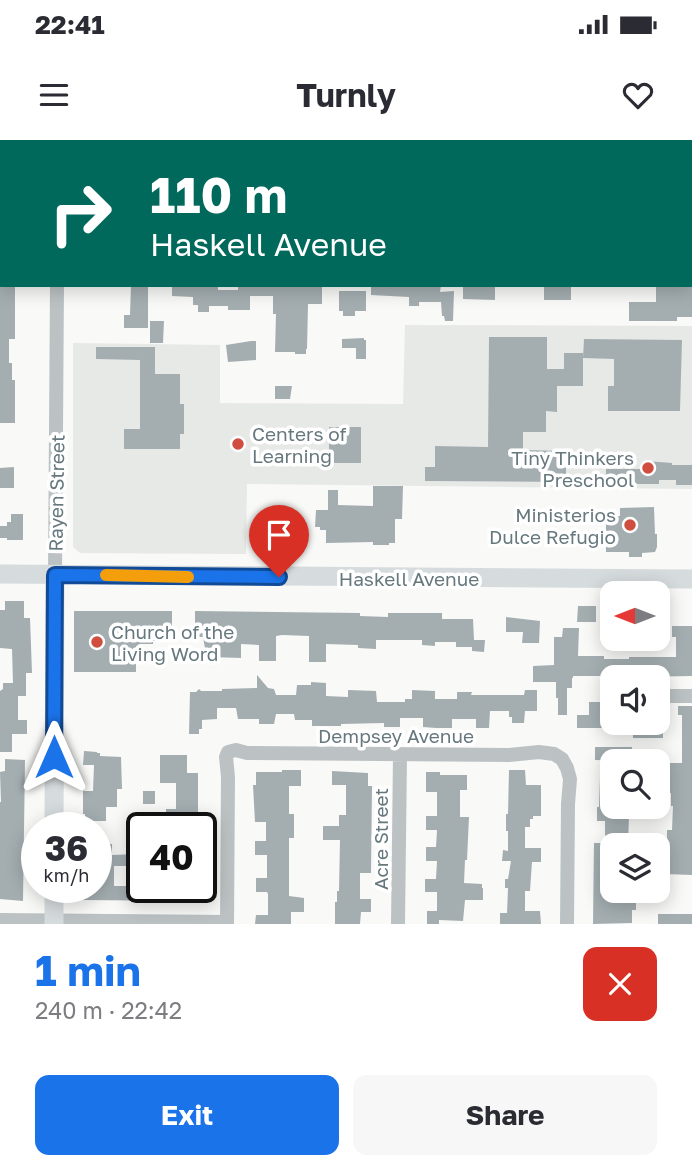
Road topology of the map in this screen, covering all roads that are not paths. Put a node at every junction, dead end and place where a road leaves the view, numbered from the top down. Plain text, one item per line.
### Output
1 (57, 287) edge
2 (0, 574) edge
3 (55, 575) junction
4 (692, 579) edge
5 (670, 695) edge
6 (692, 696) edge
7 (400, 755) junction
8 (54, 812) edge
9 (54, 903) edge
10 (0, 920) edge
11 (54, 923) edge
12 (227, 923) edge
13 (398, 924) edge
14 (567, 924) edge

1 - 3 street, Rayen Street
2 - 3 main road, Haskell Avenue
3 - 4 main road, Haskell Avenue
3 - 8 main road, Rayen Street
5 - 6 street
7 - 12 street, Dempsey Avenue
7 - 13 street, Acre Street
7 - 14 street, Dempsey Avenue
9 - 11 main road
10 - 11 street
11 - 12 street

